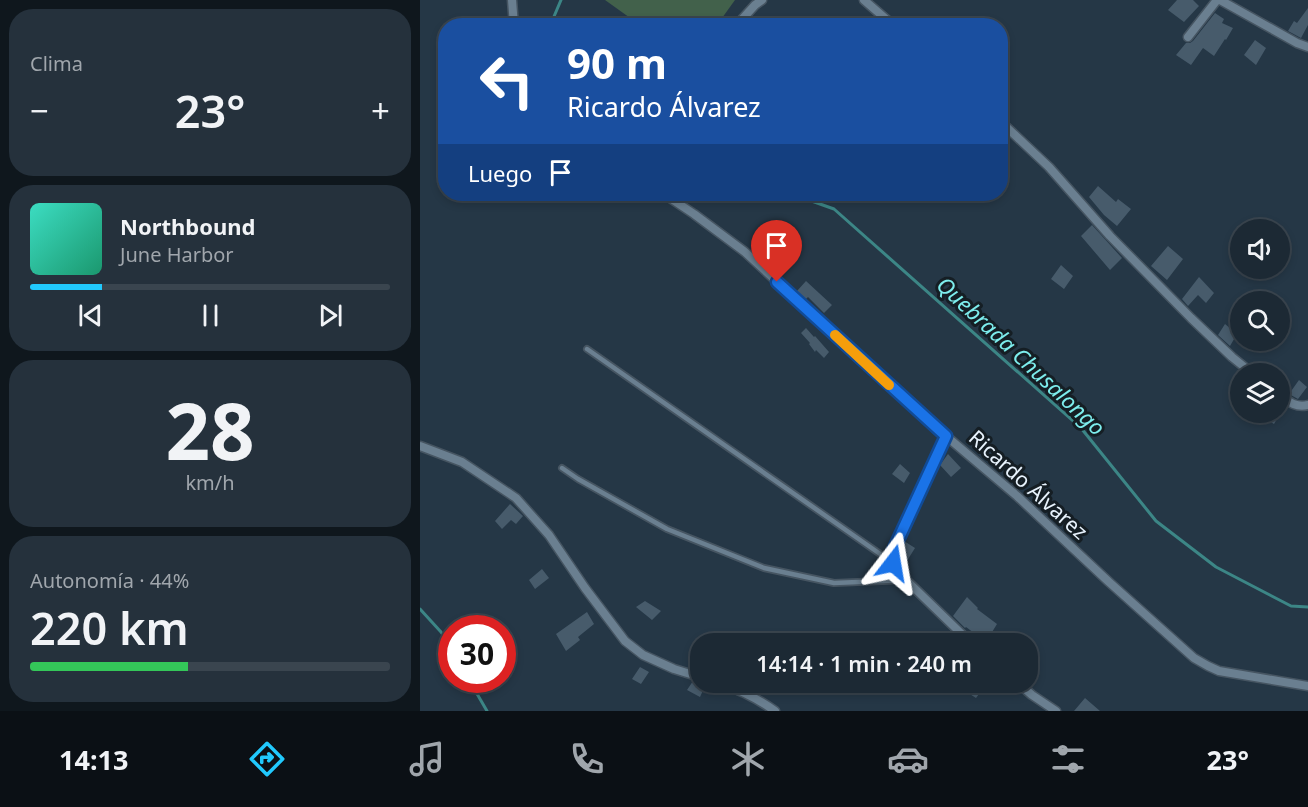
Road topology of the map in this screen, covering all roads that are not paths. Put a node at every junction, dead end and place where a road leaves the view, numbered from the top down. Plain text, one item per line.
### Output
1 (512, 0) edge
2 (762, 0) edge
3 (864, 0) edge
4 (1219, 0) edge
5 (513, 18) edge
6 (743, 18) edge
7 (885, 18) edge
8 (1188, 37) dead end
9 (1308, 47) edge
10 (1008, 129) edge
11 (675, 201) edge
12 (587, 349) dead end
13 (1239, 363) edge
14 (1290, 403) edge
15 (1308, 405) edge
16 (946, 436) junction
17 (420, 446) edge
18 (562, 468) dead end
19 (893, 563) junction
20 (906, 580) junction
21 (961, 633) edge
22 (690, 674) edge
23 (1308, 686) edge
24 (745, 693) edge
25 (1030, 693) edge
26 (775, 711) edge
27 (1056, 711) edge

1 - 5 street
2 - 6 street
3 - 7 street
4 - 8 street
4 - 9 street
10 - 13 street
11 - 16 street, Ricardo Álvarez
12 - 19 lane
14 - 15 street
16 - 19 street
16 - 23 street, Ricardo Álvarez
17 - 22 street
18 - 20 lane
19 - 20 street
20 - 21 street
24 - 26 street
25 - 27 street

